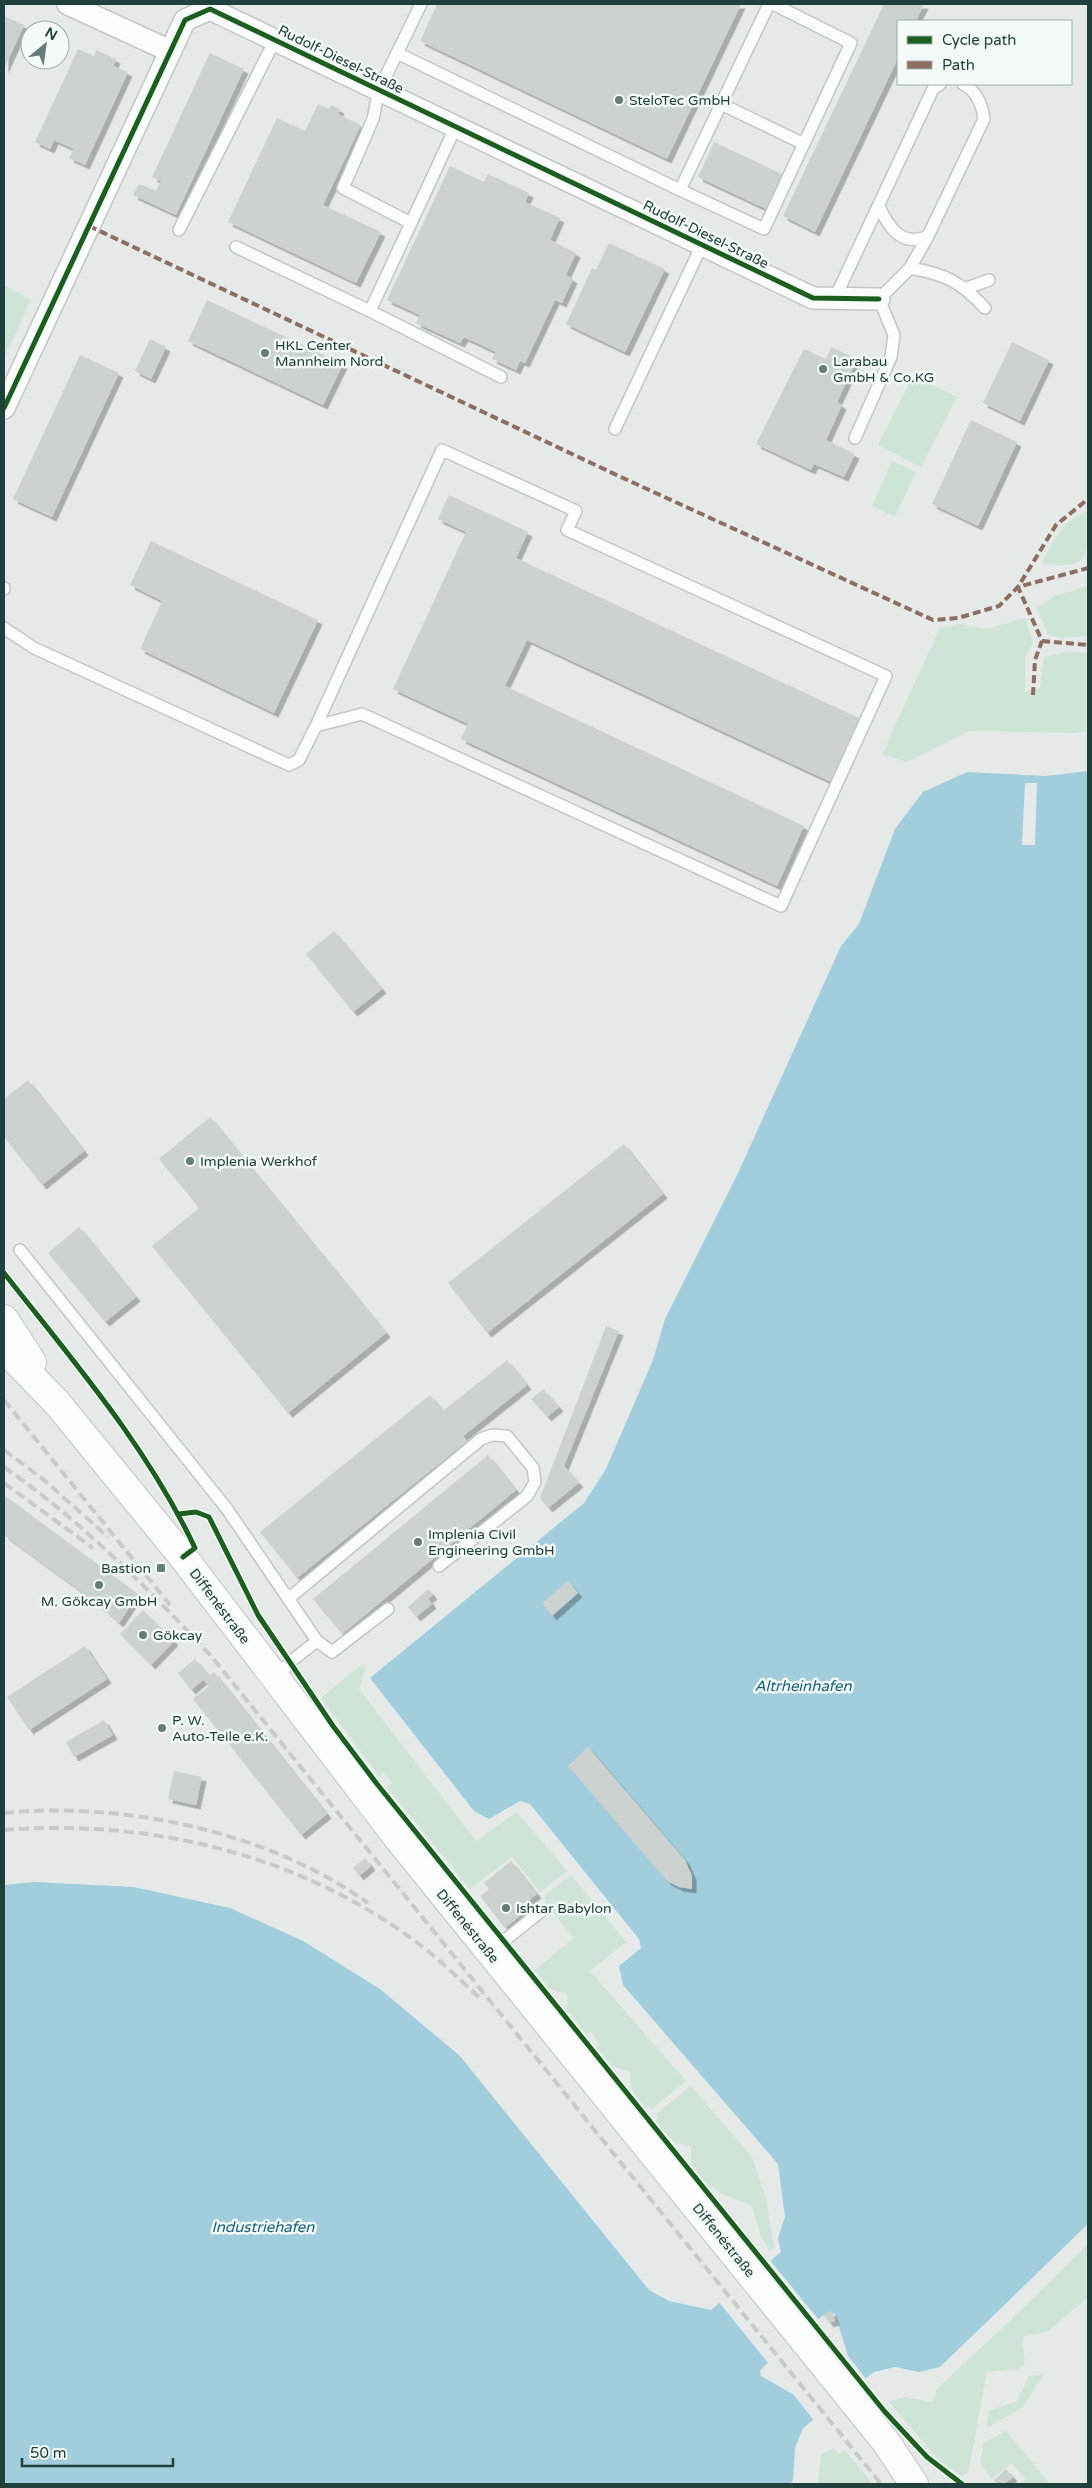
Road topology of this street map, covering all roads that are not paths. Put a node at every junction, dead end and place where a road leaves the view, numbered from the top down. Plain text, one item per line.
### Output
1 (68, 4) edge
2 (421, 4) edge
3 (769, 4) edge
4 (773, 4) edge
5 (275, 40) junction
6 (170, 51) junction
7 (398, 53) junction
8 (939, 85) edge
9 (964, 85) edge
10 (380, 90) junction
11 (721, 104) junction
12 (456, 126) junction
13 (804, 144) junction
14 (680, 190) junction
15 (879, 206) junction
16 (411, 223) junction
17 (179, 230) dead end
18 (928, 236) junction
19 (702, 245) junction
20 (236, 247) dead end
21 (910, 268) junction
22 (989, 280) dead end
23 (967, 288) junction
24 (835, 298) junction
25 (880, 299) junction
26 (986, 308) dead end
27 (370, 311) junction
28 (501, 377) dead end
29 (4, 408) edge
30 (616, 429) dead end
31 (855, 438) dead end
32 (4, 628) edge
33 (316, 726) junction
34 (20, 1250) dead end
35 (4, 1319) edge
36 (4, 1348) edge
37 (58, 1404) junction
38 (439, 1566) dead end
39 (288, 1599) junction
40 (388, 1609) dead end
41 (317, 1641) junction
42 (276, 1679) junction
43 (540, 1912) dead end
44 (490, 1952) junction
45 (878, 2432) junction
46 (914, 2484) edge
47 (934, 2484) edge

1 - 6 street
2 - 7 lane
3 - 11 lane
4 - 13 lane
5 - 6 street, Rudolf-Diesel-Straße
5 - 10 street, Rudolf-Diesel-Straße
5 - 17 lane
6 - 29 street, Rudolf-Diesel-Straße
7 - 10 lane
7 - 14 lane
8 - 15 lane
9 - 18 lane
10 - 12 street, Rudolf-Diesel-Straße
10 - 16 lane
11 - 13 lane
11 - 14 lane
12 - 16 lane
12 - 19 street, Rudolf-Diesel-Straße
13 - 14 lane
15 - 18 lane
15 - 24 lane
16 - 27 lane
18 - 21 lane
19 - 24 street, Rudolf-Diesel-Straße
19 - 30 lane
20 - 27 lane
21 - 23 lane
21 - 25 lane
22 - 23 lane
23 - 26 lane
24 - 25 street, Rudolf-Diesel-Straße
25 - 31 lane
27 - 28 lane
32 - 33 lane
33 - 33 lane
34 - 39 lane
35 - 37 main road, Diffenéstraße
36 - 37 main road, Diffenéstraße
37 - 42 main road, Diffenéstraße
38 - 39 lane
39 - 41 lane
40 - 41 lane
41 - 42 lane
42 - 44 main road, Diffenéstraße
43 - 44 lane
44 - 45 main road, Diffenéstraße
45 - 46 main road, Diffenéstraße
45 - 47 main road, Diffenéstraße

